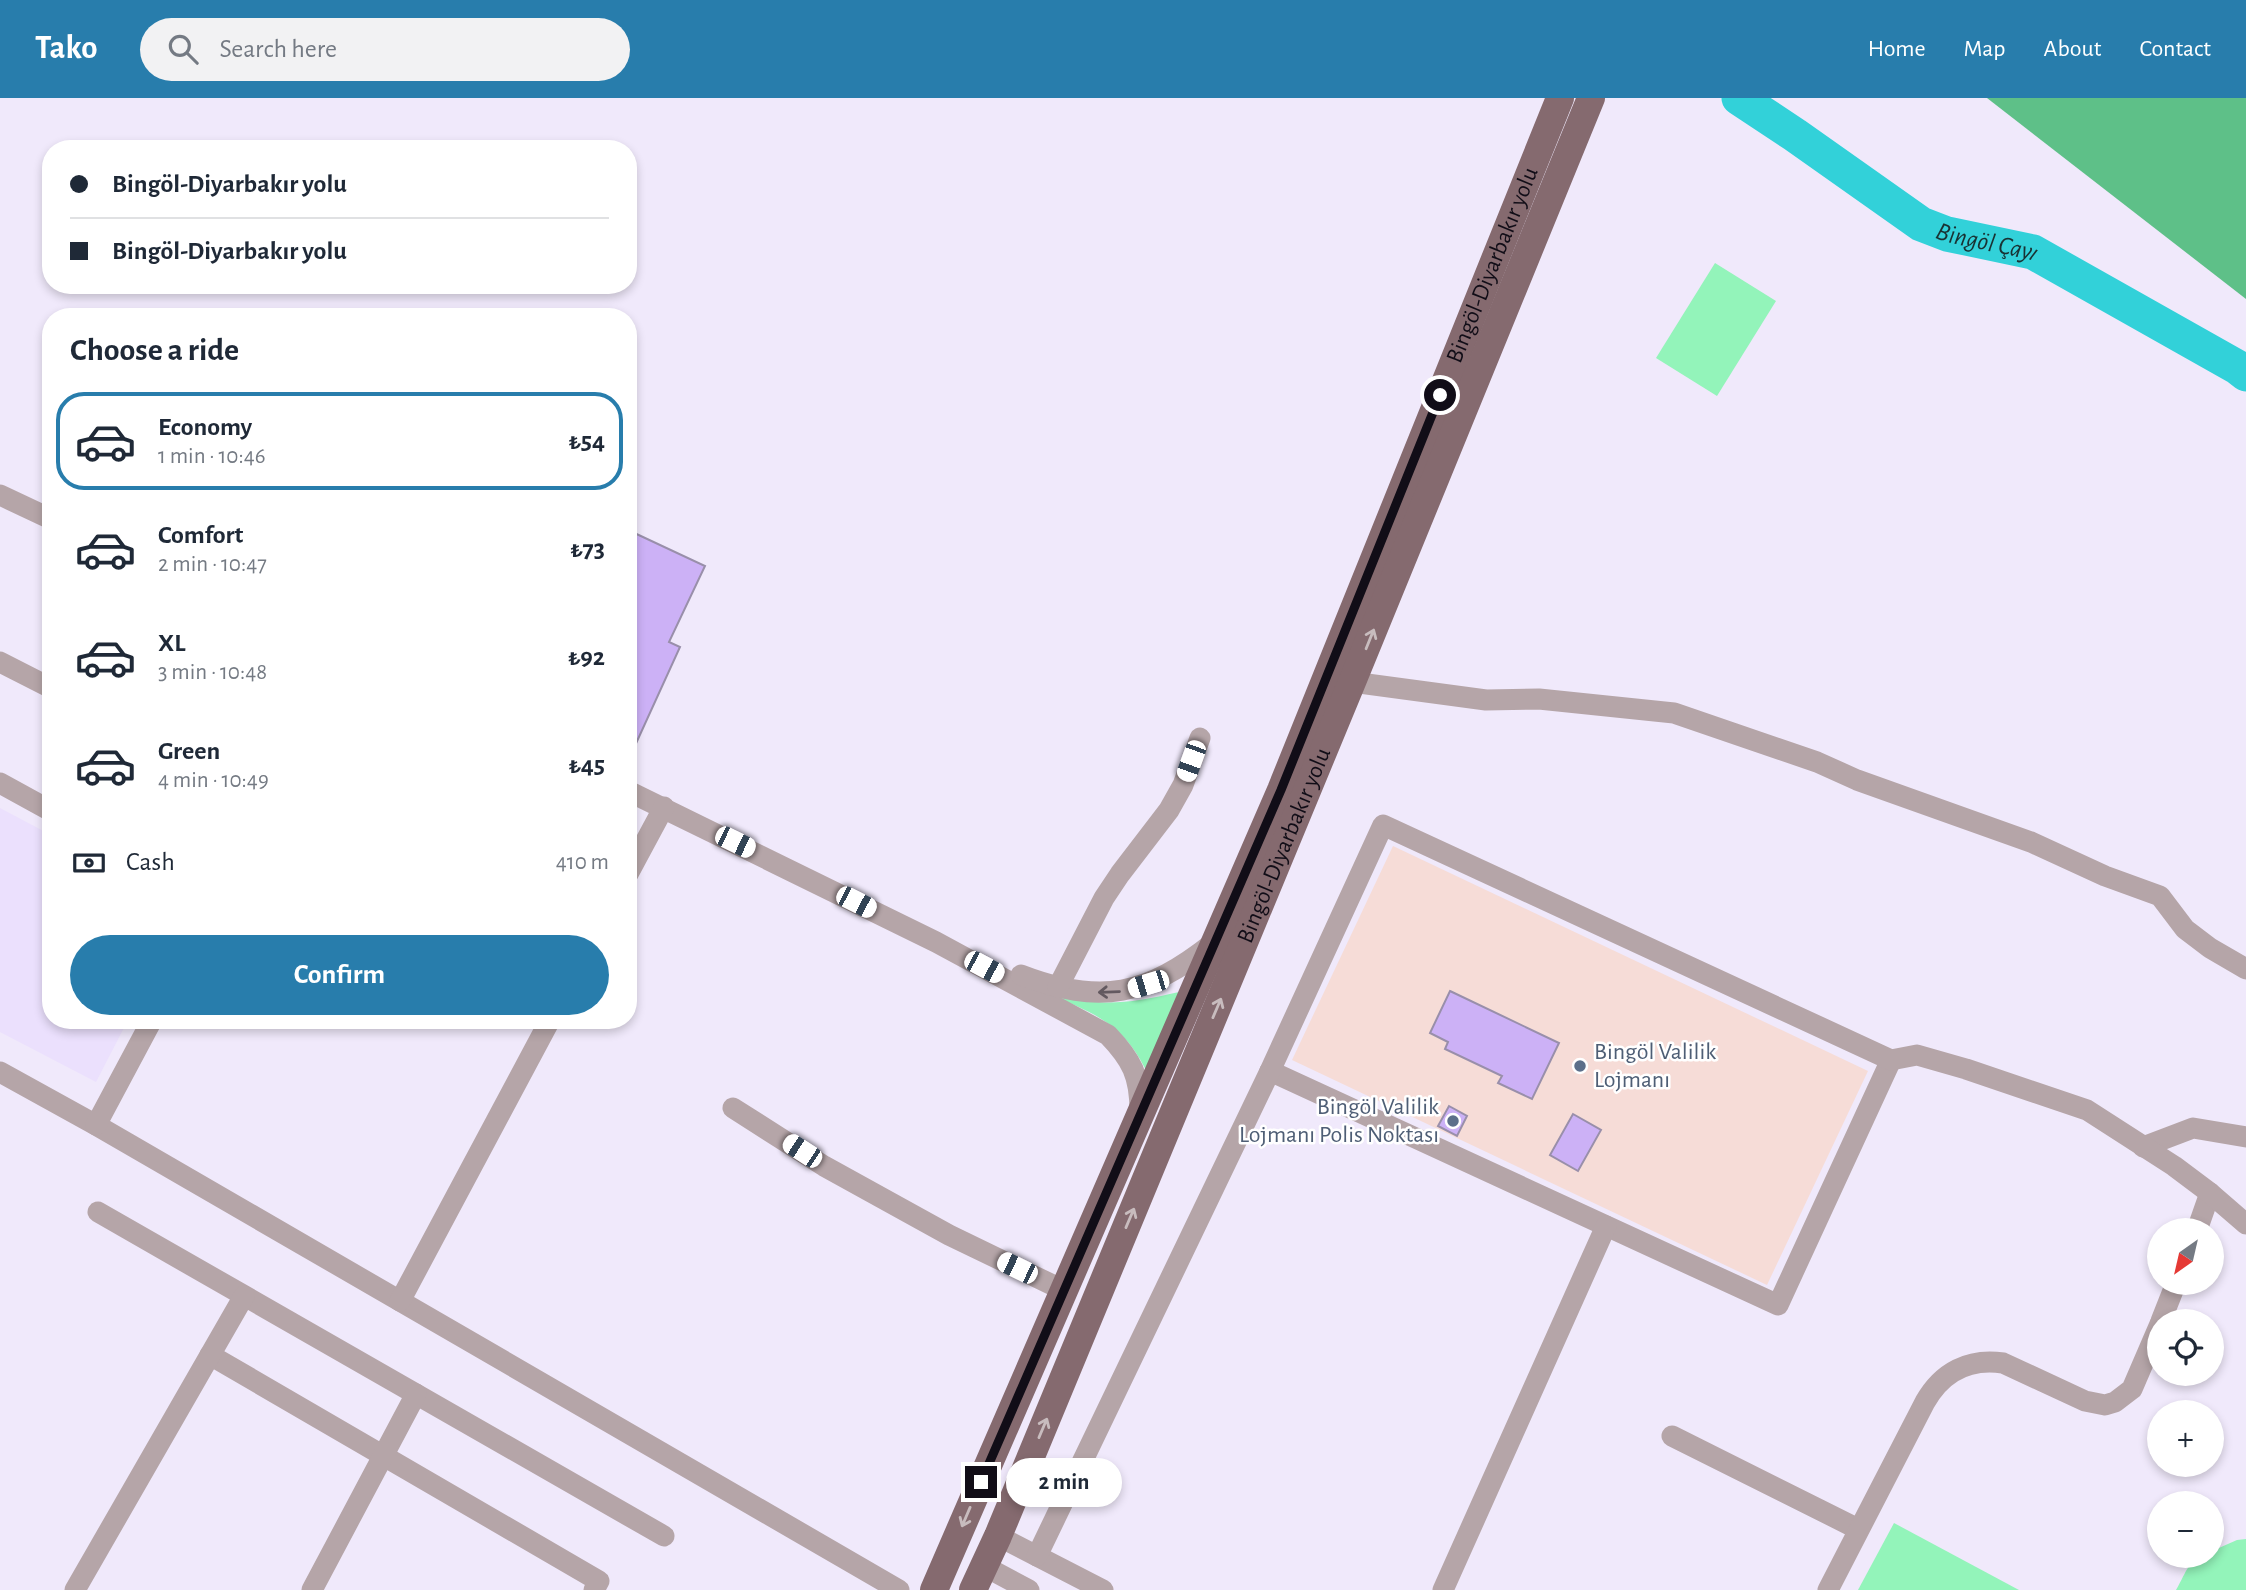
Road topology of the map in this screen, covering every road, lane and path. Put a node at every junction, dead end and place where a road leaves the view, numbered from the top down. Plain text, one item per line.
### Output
1 (1560, 98) edge
2 (1591, 98) edge
3 (0, 495) edge
4 (42, 515) edge
5 (0, 662) edge
6 (1352, 682) junction
7 (42, 683) edge
8 (1200, 738) dead end
9 (0, 783) edge
10 (637, 795) edge
11 (42, 806) edge
12 (664, 807) junction
13 (637, 857) edge
14 (936, 942) junction
15 (1213, 943) junction
16 (2246, 969) edge
17 (1058, 987) junction
18 (147, 1029) edge
19 (545, 1029) edge
20 (1891, 1060) junction
21 (1270, 1071) junction
22 (0, 1072) edge
23 (733, 1108) dead end
24 (1140, 1111) junction
25 (96, 1125) junction
26 (2246, 1138) edge
27 (2143, 1147) junction
28 (2210, 1193) junction
29 (98, 1212) dead end
30 (2201, 1218) edge
31 (2246, 1224) edge
32 (1606, 1226) junction
33 (1063, 1290) junction
34 (244, 1296) junction
35 (400, 1301) junction
36 (2147, 1354) edge
37 (210, 1355) junction
38 (416, 1394) junction
39 (1672, 1436) dead end
40 (383, 1456) junction
41 (1858, 1529) junction
42 (664, 1536) dead end
43 (998, 1536) junction
44 (1037, 1556) junction
45 (978, 1578) edge
46 (75, 1590) edge
47 (312, 1590) edge
48 (594, 1590) edge
49 (899, 1590) edge
50 (934, 1590) edge
51 (1029, 1590) edge
52 (1103, 1590) edge
53 (1443, 1590) edge
54 (1828, 1590) edge

1 - 15 main road, Bingöl-Diyarbakır yolu
6 -> 2 main road, Bingöl-Diyarbakır yolu
3 - 4 street
5 - 7 street
6 - 16 street
43 -> 6 main road, Bingöl-Diyarbakır yolu
8 - 17 street
9 - 11 street
10 - 12 street
12 - 13 street
12 - 14 street
14 - 17 street
14 - 24 street
15 -> 17 street
15 - 24 main road, Bingöl-Diyarbakır yolu
18 - 25 street
19 - 35 street
20 - 21 street
20 - 27 street
20 - 32 street
21 - 32 street
21 - 44 street
22 - 25 street
23 - 33 street
24 - 33 main road, Bingöl-Diyarbakır yolu
25 - 35 street
26 - 27 street
27 - 28 street
28 - 30 street
28 - 31 street
29 - 34 street
32 - 53 street
33 -> 50 main road, Bingöl-Diyarbakır yolu
34 - 37 street
34 - 38 street
35 - 49 street
36 - 41 street
37 - 40 street
37 - 46 street
38 - 40 street
38 - 42 street
39 - 41 street
40 - 47 street
40 - 48 street
41 - 54 street
43 - 44 street
43 - 45 main road, Bingöl-Diyarbakır yolu
44 - 52 street
45 - 51 street

